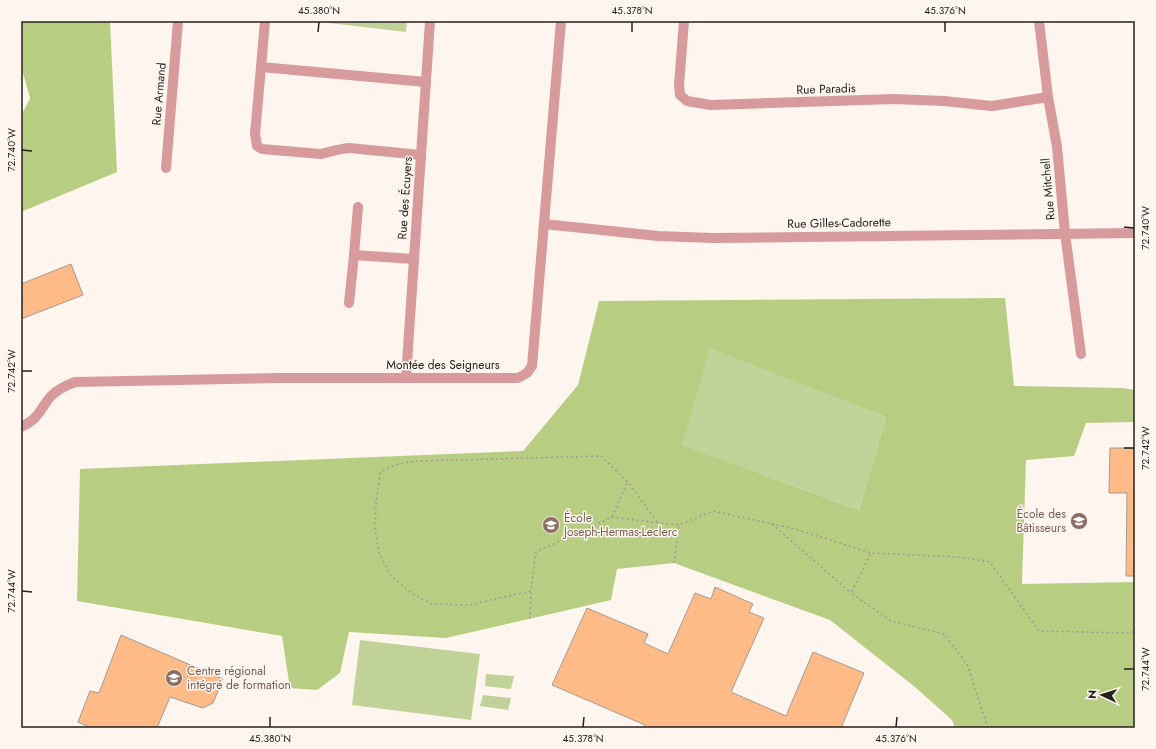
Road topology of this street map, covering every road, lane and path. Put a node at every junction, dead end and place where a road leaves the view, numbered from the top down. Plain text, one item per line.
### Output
1 (178, 21) edge
2 (265, 21) edge
3 (430, 21) edge
4 (561, 21) edge
5 (684, 21) edge
6 (1038, 21) edge
7 (261, 67) junction
8 (426, 82) junction
9 (1048, 97) junction
10 (421, 155) junction
11 (166, 168) dead end
12 (358, 207) dead end
13 (544, 224) junction
14 (1064, 233) junction
15 (1135, 233) edge
16 (354, 255) junction
17 (414, 259) junction
18 (349, 302) dead end
19 (1081, 354) dead end
20 (406, 378) junction
21 (21, 427) edge
22 (628, 482) junction
23 (612, 518) junction
24 (657, 522) junction
25 (772, 523) junction
26 (678, 525) junction
27 (871, 553) junction
28 (674, 563) dead end
29 (531, 591) junction
30 (851, 593) junction
31 (530, 619) dead end
32 (1135, 631) edge
33 (988, 728) edge

1 - 11 street, Rue Armand
2 - 7 street
3 - 8 street, Rue des Écuyers
4 - 13 street, Montée des Seigneurs
5 - 9 street, Rue Paradis
6 - 9 street, Rue Mitchell
7 - 8 street
7 - 10 street
8 - 10 street, Rue des Écuyers
9 - 14 street, Rue Mitchell
10 - 17 street, Rue des Écuyers
12 - 16 street
13 - 14 street, Rue Gilles-Cadorette
13 - 20 street, Montée des Seigneurs
14 - 15 street, Rue Gilles-Cadorette
14 - 19 street, Rue Mitchell
16 - 17 street
16 - 18 street
17 - 20 street, Rue des Écuyers
20 - 21 street, Montée des Seigneurs
22 - 23 path
22 - 24 path
22 - 29 path
23 - 24 path
23 - 29 path
24 - 26 path
25 - 26 path
25 - 27 path
25 - 30 path
26 - 28 path
27 - 30 path
27 - 32 path
29 - 31 path
30 - 33 path

